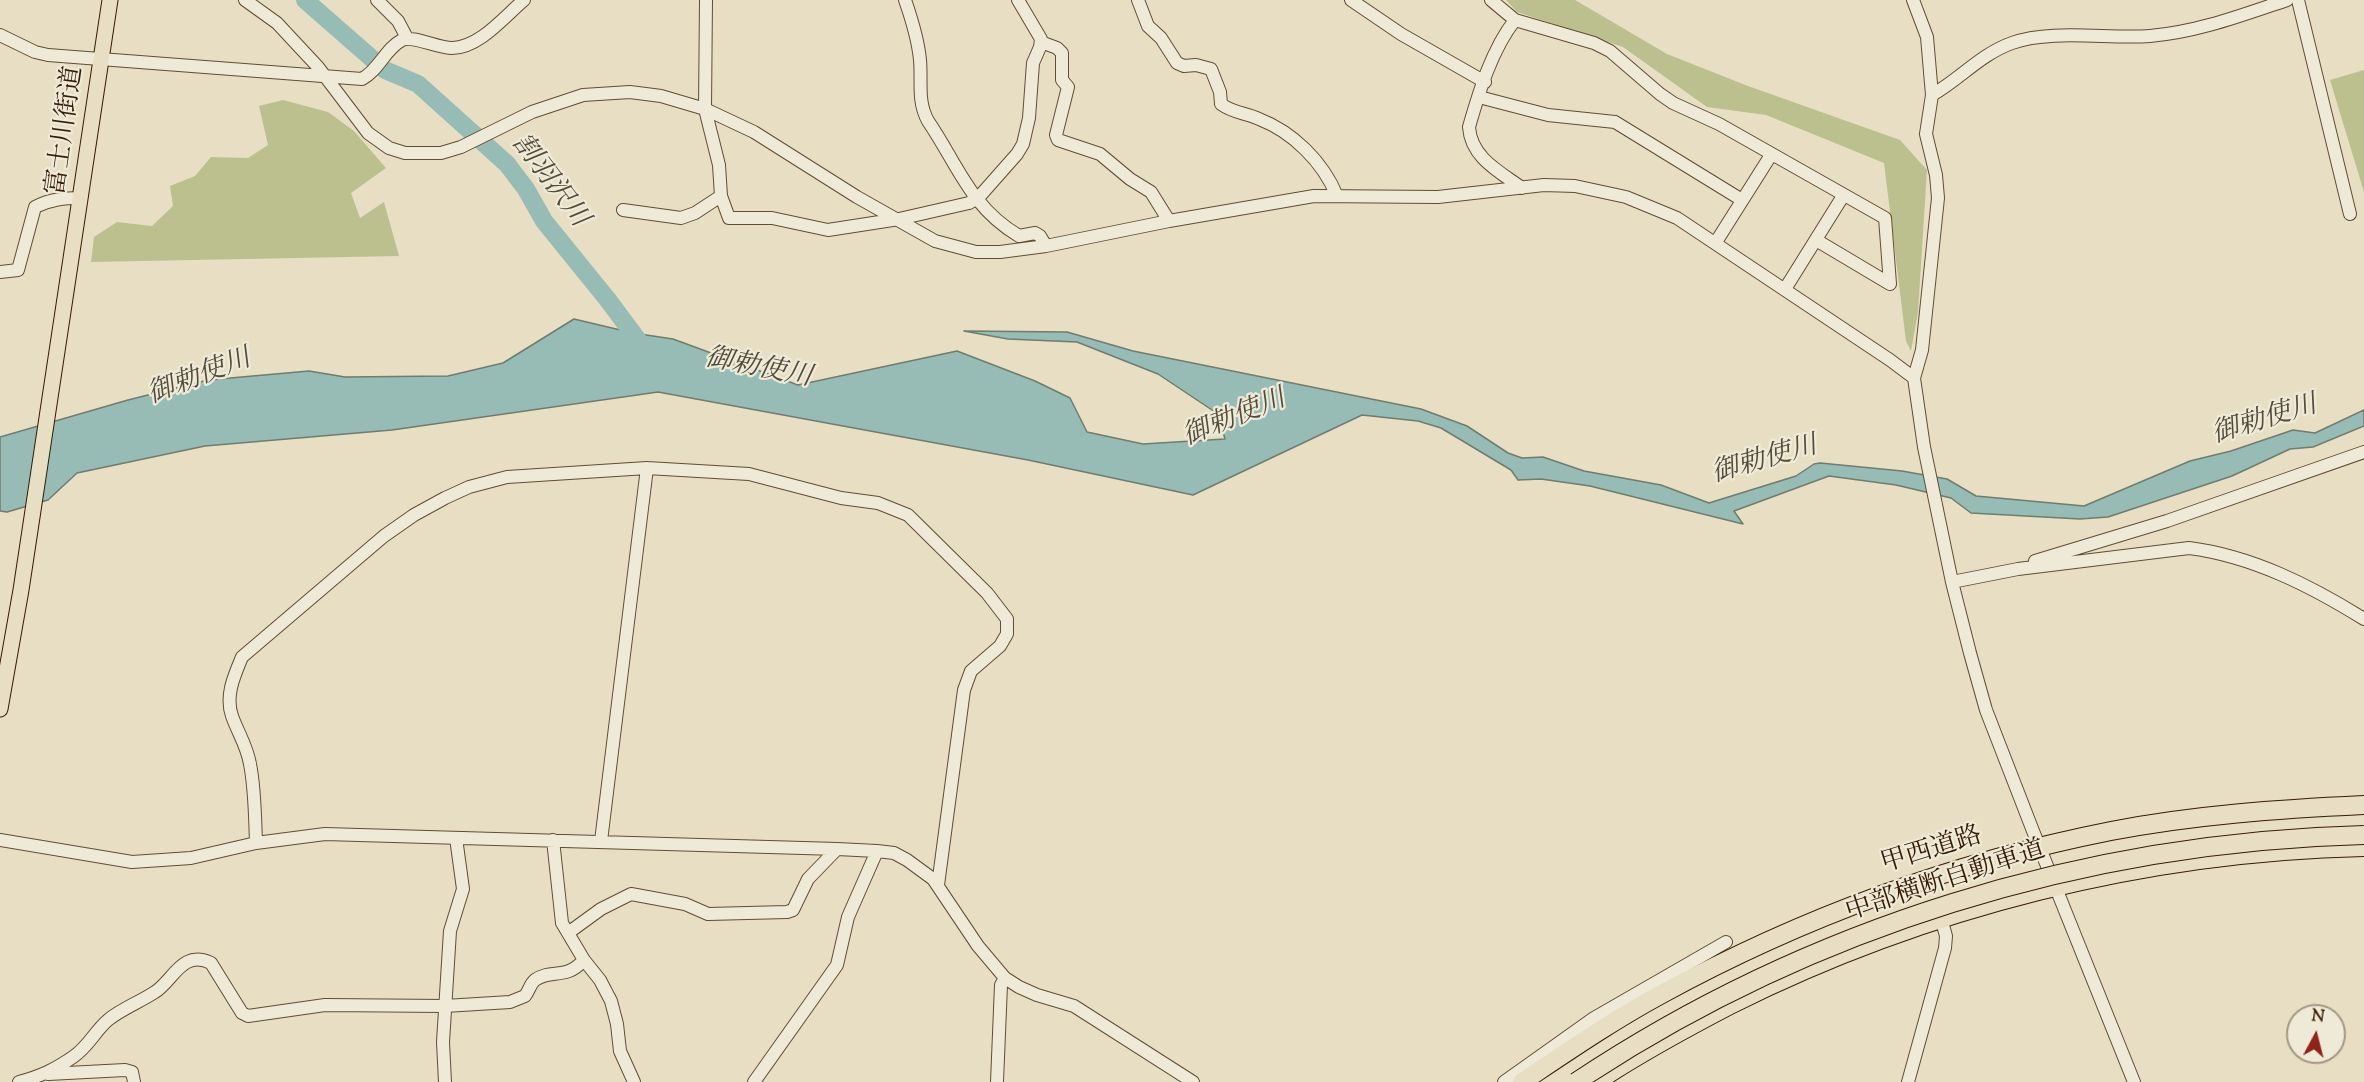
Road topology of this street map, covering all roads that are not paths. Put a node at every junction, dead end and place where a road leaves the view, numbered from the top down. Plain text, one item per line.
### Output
1 (110, 0) edge
2 (245, 0) edge
3 (377, 0) edge
4 (524, 0) edge
5 (706, 0) edge
6 (905, 0) edge
7 (1018, 0) edge
8 (1138, 0) edge
9 (1351, 0) edge
10 (1491, 0) edge
11 (1913, 0) edge
12 (2287, 0) edge
13 (2298, 0) edge
14 (1515, 20) junction
15 (0, 35) edge
16 (407, 38) junction
17 (1041, 42) junction
18 (101, 60) junction
19 (326, 78) junction
20 (1485, 82) junction
21 (1932, 95) junction
22 (1479, 97) junction
23 (705, 109) junction
24 (1771, 155) junction
25 (1522, 188) junction
26 (721, 196) junction
27 (1337, 196) junction
28 (1843, 196) junction
29 (81, 198) junction
30 (975, 199) junction
31 (1742, 200) junction
32 (623, 210) dead end
33 (2350, 214) dead end
34 (899, 219) junction
35 (1169, 220) junction
36 (1816, 240) junction
37 (1716, 242) junction
38 (1046, 246) junction
39 (0, 272) edge
40 (1785, 289) junction
41 (1914, 378) junction
42 (2364, 452) edge
43 (647, 468) junction
44 (2018, 570) junction
45 (1951, 577) junction
46 (2364, 618) edge
47 (0, 709) edge
48 (2364, 805) edge
49 (2364, 835) edge
50 (456, 838) junction
51 (0, 840) edge
52 (553, 840) junction
53 (601, 841) junction
54 (256, 843) junction
55 (2364, 847) edge
56 (2039, 848) junction
57 (837, 849) junction
58 (877, 850) junction
59 (938, 885) junction
60 (2055, 887) junction
61 (1941, 918) junction
62 (568, 933) junction
63 (1726, 942) dead end
64 (584, 960) junction
65 (1005, 978) junction
66 (445, 1006) junction
67 (47, 1074) junction
68 (20, 1082) edge
69 (134, 1082) edge
70 (445, 1082) edge
71 (634, 1082) edge
72 (754, 1082) edge
73 (997, 1082) edge
74 (1192, 1082) edge
75 (1504, 1082) edge
76 (1522, 1082) edge
77 (1576, 1082) edge
78 (1596, 1082) edge
79 (1908, 1082) edge
80 (2134, 1082) edge

1 - 18 main road, 富士川街道
2 - 19 street
3 - 16 street
4 - 16 street
5 - 23 street
6 - 30 street
7 - 17 street
8 - 27 street
9 - 20 street
10 - 14 street
11 - 21 street
12 - 21 street
13 - 33 street
14 - 20 street
14 - 24 street
15 - 18 street
16 - 19 street
17 - 30 street
17 - 35 street
18 - 19 street
18 - 29 main road, 富士川街道
19 - 23 street
20 - 22 street
21 - 41 street
22 - 25 street
22 - 31 street
23 - 26 street
23 - 34 street
24 - 28 street
24 - 31 street
25 - 27 street
25 - 37 street
26 - 32 street
26 - 34 street
27 - 35 street
28 - 36 street
28 - 36 street
29 - 39 street
29 - 47 main road, 富士川街道
30 - 34 street
30 - 38 street
31 - 37 street
34 - 38 street
35 - 38 street
36 - 40 street
37 - 40 street
40 - 41 street
41 - 45 street
42 - 44 street
43 - 53 street
43 - 54 street
43 - 59 street
44 - 45 street
44 - 46 street
45 - 56 street
48 - 56 highway, 甲西道路
49 - 77 highway, 中部横断自動車道, bridge
50 - 52 street
50 - 54 street
50 - 66 street
51 - 54 street
52 - 53 street
52 - 62 street
53 - 57 street
55 - 60 highway
56 - 60 street
56 - 76 highway, 甲西道路
57 - 58 street
57 - 62 street
58 - 59 street
58 - 72 street
59 - 65 street
60 - 61 highway
60 - 80 street
61 - 78 highway
61 - 79 street
62 - 64 street
63 - 75 street
64 - 66 street
64 - 71 street
65 - 73 street
65 - 74 street
66 - 67 street
66 - 70 street
67 - 68 street
67 - 69 street

